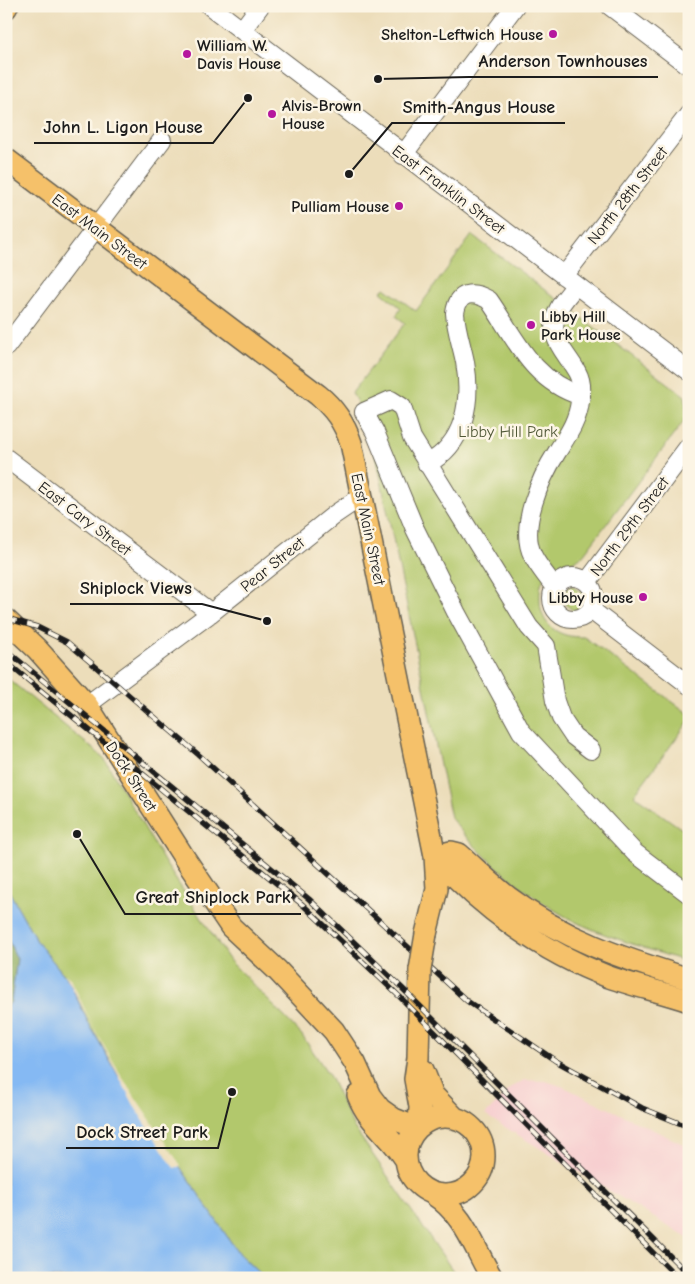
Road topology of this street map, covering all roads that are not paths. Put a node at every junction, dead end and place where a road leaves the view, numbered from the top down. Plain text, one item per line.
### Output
1 (210, 6) edge
2 (260, 6) edge
3 (515, 6) edge
4 (610, 6) edge
5 (242, 30) junction
6 (689, 66) edge
7 (689, 114) edge
8 (162, 140) dead end
9 (403, 155) junction
10 (6, 159) edge
11 (96, 229) junction
12 (570, 281) junction
13 (6, 347) edge
14 (689, 371) edge
15 (581, 396) junction
16 (689, 446) edge
17 (6, 458) edge
18 (427, 464) junction
19 (362, 496) junction
20 (587, 582) junction
21 (555, 588) junction
22 (591, 610) junction
23 (211, 613) junction
24 (6, 620) edge
25 (689, 685) edge
26 (87, 705) junction
27 (591, 750) dead end
28 (435, 856) junction
29 (689, 894) edge
30 (246, 942) junction
31 (689, 979) edge
32 (689, 1001) edge
33 (418, 1058) junction
34 (455, 1118) junction
35 (418, 1127) junction
36 (406, 1160) junction
37 (474, 1183) junction
38 (433, 1194) junction
39 (492, 1278) edge
40 (506, 1278) edge

1 - 5 street, East Franklin Street
2 - 5 street
3 - 9 street
4 - 6 street
5 - 9 street, East Franklin Street
7 - 12 street, North 28th Street
8 - 11 street
9 - 12 street, East Franklin Street
10 - 11 main road, East Main Street
11 - 13 street
11 - 19 main road, East Main Street
12 - 14 street, East Franklin Street
12 - 15 street, North 28th Street
15 - 18 street
15 - 21 street
16 - 20 street, North 29th Street
17 - 23 street, East Cary Street
18 - 27 street
18 - 29 street
19 - 23 street, Pear Street
19 - 28 main road, East Main Street
20 - 21 street
20 - 22 street
21 - 22 street
22 - 25 street
23 - 26 street, Pear Street
24 - 26 main road, Dock Street
26 - 30 main road, Dock Street
28 - 31 main road
28 - 32 main road
28 - 33 main road, East Main Street, bridge
30 - 35 main road, Dock Street
30 - 36 main road, Dock Street
33 - 34 main road, East Main Street
33 - 35 main road, East Main Street
34 - 35 main road
34 - 37 main road
35 - 36 main road
36 - 38 main road
37 - 38 main road
37 - 40 main road
38 - 39 main road

